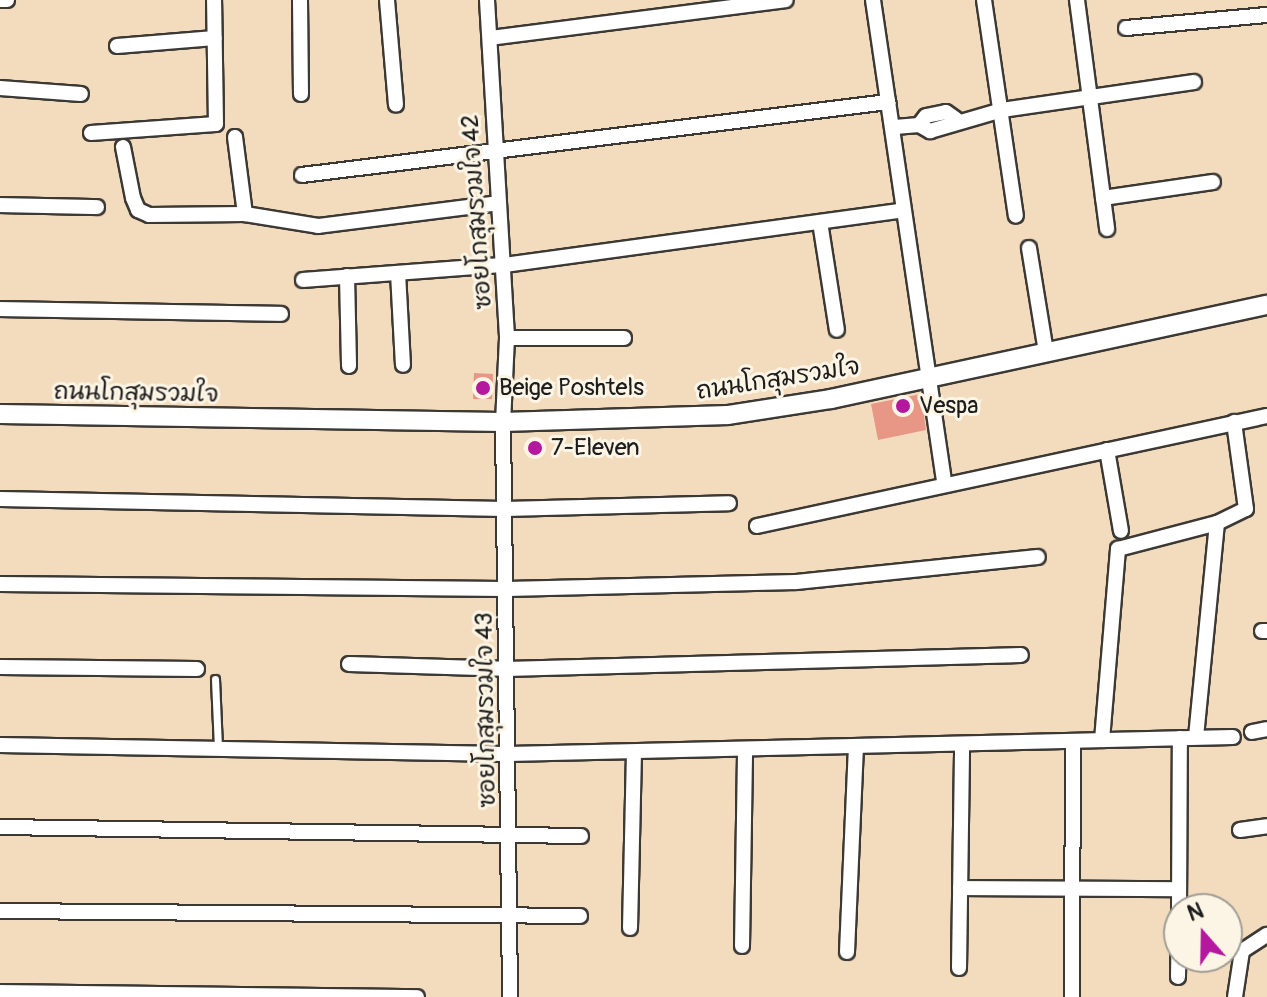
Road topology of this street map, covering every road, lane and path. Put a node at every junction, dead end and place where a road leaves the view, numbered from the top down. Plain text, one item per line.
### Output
1 (0, 0) edge
2 (7, 0) edge
3 (214, 0) edge
4 (300, 0) edge
5 (387, 0) edge
6 (487, 0) edge
7 (786, 0) edge
8 (873, 0) edge
9 (984, 0) edge
10 (1077, 0) edge
11 (1267, 15) edge
12 (1126, 28) dead end
13 (215, 38) junction
14 (490, 38) junction
15 (117, 46) dead end
16 (1194, 82) dead end
17 (0, 88) edge
18 (81, 94) dead end
19 (301, 94) dead end
20 (1089, 97) junction
21 (888, 102) junction
22 (396, 105) dead end
23 (1002, 110) junction
24 (895, 127) junction
25 (91, 133) dead end
26 (235, 137) dead end
27 (123, 147) dead end
28 (495, 153) junction
29 (302, 175) dead end
30 (1213, 182) dead end
31 (1103, 198) junction
32 (499, 203) junction
33 (0, 205) edge
34 (97, 207) dead end
35 (903, 210) junction
36 (245, 214) junction
37 (1016, 216) dead end
38 (820, 222) junction
39 (1107, 229) dead end
40 (1029, 248) dead end
41 (504, 265) junction
42 (398, 273) junction
43 (347, 276) junction
44 (303, 280) dead end
45 (1267, 305) edge
46 (0, 309) edge
47 (281, 314) dead end
48 (837, 330) dead end
49 (507, 338) junction
50 (624, 338) dead end
51 (1046, 352) junction
52 (403, 365) dead end
53 (349, 366) dead end
54 (927, 377) junction
55 (0, 414) edge
56 (1267, 416) edge
57 (503, 422) junction
58 (1234, 422) junction
59 (1107, 450) junction
60 (944, 483) junction
61 (0, 499) edge
62 (729, 503) dead end
63 (505, 509) junction
64 (1217, 523) junction
65 (757, 526) dead end
66 (1121, 531) dead end
67 (1038, 557) dead end
68 (0, 584) edge
69 (507, 589) junction
70 (1021, 655) dead end
71 (349, 664) dead end
72 (0, 667) edge
73 (197, 669) dead end
74 (506, 669) junction
75 (215, 679) dead end
76 (1196, 737) junction
77 (1233, 737) dead end
78 (1180, 738) junction
79 (1102, 740) junction
80 (1073, 742) junction
81 (0, 745) edge
82 (962, 747) junction
83 (856, 749) junction
84 (218, 750) junction
85 (745, 751) junction
86 (634, 752) junction
87 (508, 754) junction
88 (1267, 826) edge
89 (0, 827) edge
90 (1240, 830) dead end
91 (509, 835) junction
92 (581, 836) dead end
93 (960, 888) junction
94 (1074, 888) junction
95 (1179, 889) junction
96 (1179, 893) edge
97 (0, 911) edge
98 (580, 916) dead end
99 (510, 917) junction
100 (630, 928) dead end
101 (1267, 935) edge
102 (742, 946) dead end
103 (847, 952) dead end
104 (959, 968) dead end
105 (1178, 973) edge
106 (1178, 977) dead end
107 (0, 992) edge
108 (417, 997) edge
109 (510, 997) edge
110 (1072, 997) edge
111 (1235, 997) edge

1 - 2 street
3 - 13 street
4 - 19 street
5 - 22 street
6 - 14 street, ซอยโกสุมรวมใจ 42
7 - 14 street
8 - 21 street
9 - 23 street
10 - 20 street
11 - 12 street
13 - 15 street
13 - 25 street
14 - 28 street, ซอยโกสุมรวมใจ 42
16 - 20 street
17 - 18 street
20 - 23 street
20 - 31 street
21 - 24 street
21 - 28 street
23 - 24 street
23 - 37 street
24 - 35 street
26 - 36 street
27 - 36 street
28 - 29 street
28 - 32 street, ซอยโกสุมรวมใจ 42
30 - 31 street
31 - 39 street
32 - 36 street
32 - 41 street, ซอยโกสุมรวมใจ 42
33 - 34 street
35 - 38 street
35 - 54 street
38 - 41 street
38 - 48 street
40 - 51 street
41 - 42 street
41 - 49 street, ซอยโกสุมรวมใจ 42
42 - 43 street
42 - 52 street
43 - 44 street
43 - 53 street
45 - 51 street, ถนนโกสุมรวมใจ
46 - 47 street
49 - 50 street
49 - 57 street, ซอยโกสุมรวมใจ 42
51 - 54 street, ถนนโกสุมรวมใจ
54 - 57 street, ถนนโกสุมรวมใจ
54 - 60 street
55 - 57 street, ถนนโกสุมรวมใจ
56 - 58 street
57 - 63 street, ซอยโกสุมรวมใจ 43
58 - 59 street
58 - 64 street
59 - 60 street
59 - 66 street
60 - 65 street
61 - 63 street
62 - 63 street
63 - 69 street, ซอยโกสุมรวมใจ 43
64 - 76 street
64 - 79 street
67 - 69 street
68 - 69 street
69 - 74 street, ซอยโกสุมรวมใจ 43
70 - 74 street
71 - 74 street
72 - 73 street
74 - 87 street, ซอยโกสุมรวมใจ 43
75 - 84 lane
76 - 77 street
76 - 78 street
78 - 79 street
78 - 95 street
79 - 80 street
80 - 82 street
80 - 94 street
81 - 84 street
82 - 83 street
82 - 93 street
83 - 85 street
83 - 103 street
84 - 87 street
85 - 86 street
85 - 102 street
86 - 87 street
86 - 100 street
87 - 91 street, ซอยโกสุมรวมใจ 43
88 - 90 street
89 - 91 street
91 - 92 street
91 - 99 street, ซอยโกสุมรวมใจ 43
93 - 94 street
93 - 104 street
94 - 95 street
94 - 110 street
95 - 96 street
97 - 99 street
98 - 99 street
99 - 109 street, ซอยโกสุมรวมใจ 43
101 - 111 street
105 - 106 street
107 - 108 street

